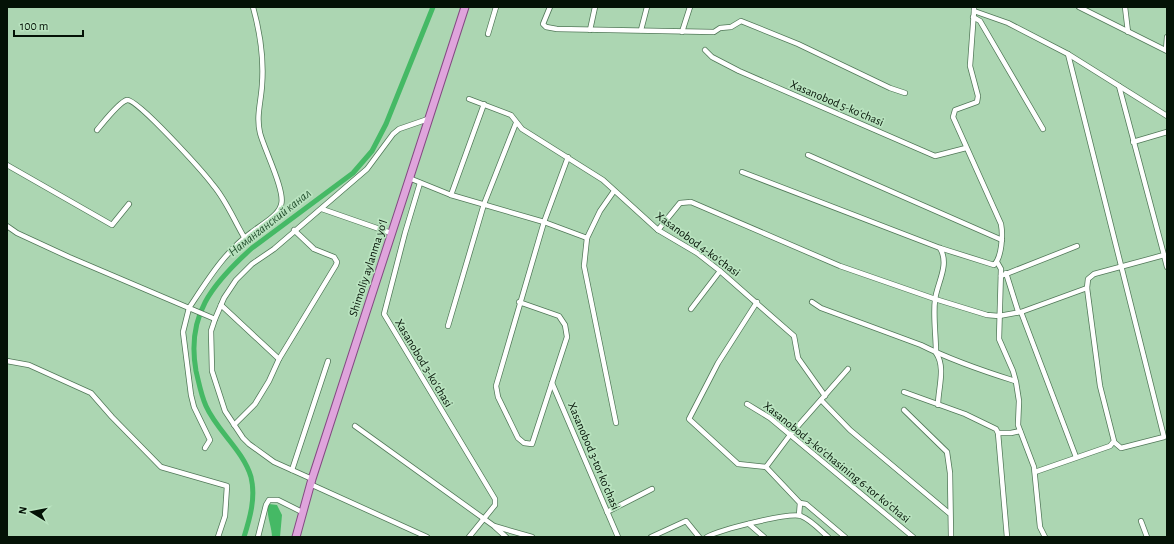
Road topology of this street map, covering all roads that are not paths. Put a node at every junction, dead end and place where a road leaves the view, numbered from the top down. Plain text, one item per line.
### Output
1 (253, 7) edge
2 (465, 7) edge
3 (496, 7) edge
4 (550, 7) edge
5 (595, 7) edge
6 (647, 7) edge
7 (690, 7) edge
8 (1079, 7) edge
9 (1125, 7) edge
10 (974, 9) edge
11 (973, 17) junction
12 (590, 30) junction
13 (641, 30) junction
14 (682, 32) junction
15 (1128, 32) junction
16 (488, 34) dead end
17 (1167, 37) edge
18 (705, 50) dead end
19 (1166, 50) edge
20 (1068, 54) junction
21 (1119, 86) junction
22 (905, 93) dead end
23 (469, 99) dead end
24 (484, 104) junction
25 (1167, 116) edge
26 (428, 119) junction
27 (516, 123) junction
28 (1043, 129) dead end
29 (97, 130) dead end
30 (1167, 132) edge
31 (1133, 142) junction
32 (966, 148) junction
33 (808, 155) dead end
34 (568, 157) junction
35 (7, 165) edge
36 (742, 172) dead end
37 (409, 178) junction
38 (420, 183) junction
39 (614, 191) junction
40 (451, 195) junction
41 (129, 204) dead end
42 (484, 204) junction
43 (322, 209) junction
44 (544, 222) junction
45 (7, 227) edge
46 (294, 230) junction
47 (658, 230) junction
48 (391, 233) junction
49 (244, 237) junction
50 (588, 238) junction
51 (1002, 240) junction
52 (1077, 246) dead end
53 (940, 248) junction
54 (1164, 255) junction
55 (997, 262) junction
56 (1121, 267) junction
57 (1167, 267) edge
58 (720, 271) junction
59 (1006, 273) junction
60 (1001, 276) junction
61 (1087, 288) junction
62 (935, 299) junction
63 (519, 302) junction
64 (757, 302) junction
65 (812, 302) dead end
66 (221, 304) junction
67 (191, 309) junction
68 (691, 310) dead end
69 (1020, 312) junction
70 (999, 316) junction
71 (213, 318) junction
72 (448, 326) dead end
73 (936, 353) junction
74 (279, 359) junction
75 (7, 361) edge
76 (328, 361) dead end
77 (848, 369) dead end
78 (1015, 381) junction
79 (552, 383) junction
80 (904, 392) dead end
81 (825, 396) junction
82 (821, 400) junction
83 (747, 404) dead end
84 (938, 405) junction
85 (904, 410) dead end
86 (616, 423) dead end
87 (234, 425) junction
88 (355, 426) dead end
89 (1020, 431) junction
90 (998, 433) junction
91 (790, 435) junction
92 (1114, 442) junction
93 (206, 448) dead end
94 (1076, 457) junction
95 (766, 467) junction
96 (292, 470) junction
97 (1035, 472) junction
98 (311, 482) junction
99 (652, 489) dead end
100 (800, 503) junction
101 (302, 512) junction
102 (607, 512) junction
103 (949, 513) junction
104 (799, 515) junction
105 (485, 519) junction
106 (1141, 521) dead end
107 (749, 524) junction
108 (494, 526) junction
109 (218, 537) edge
110 (258, 537) edge
111 (296, 537) edge
112 (427, 537) edge
113 (469, 537) edge
114 (506, 537) edge
115 (532, 537) edge
116 (618, 537) edge
117 (652, 537) edge
118 (699, 537) edge
119 (707, 537) edge
120 (764, 537) edge
121 (828, 537) edge
122 (845, 537) edge
123 (914, 537) edge
124 (951, 537) edge
125 (1007, 537) edge
126 (1045, 537) edge
127 (1147, 537) edge

1 - 49 street
2 - 26 main road, Shimoliy aylanma yoʻl
3 - 16 street
4 - 12 street
5 - 12 street
6 - 13 street
7 - 14 street
8 - 15 street
9 - 15 street
10 - 11 street
10 - 20 street
11 - 28 street
11 - 32 street
12 - 13 street
13 - 14 street
14 - 22 street
15 - 19 street
17 - 19 street
18 - 32 street, Xasanobod 5-koʻchasi
20 - 21 street
20 - 56 street
21 - 25 street
21 - 31 street
23 - 24 street, Xasanobod 4-koʻchasi
24 - 27 street, Xasanobod 4-koʻchasi
24 - 40 street
26 - 37 main road, Shimoliy aylanma yoʻl
26 - 43 street
27 - 34 street, Xasanobod 4-koʻchasi
27 - 42 street
29 - 49 street
30 - 31 street
31 - 54 street
32 - 51 street
33 - 51 street
34 - 39 street, Xasanobod 4-koʻchasi
34 - 44 street
35 - 41 street
36 - 53 street
37 - 38 street
37 - 48 main road, Shimoliy aylanma yoʻl
38 - 40 street
38 - 105 street, Xasanobod 3-koʻchasi
39 - 47 street, Xasanobod 4-koʻchasi
39 - 50 street
40 - 42 street
42 - 44 street
42 - 72 street
43 - 46 street
43 - 48 street
44 - 50 street
44 - 63 street
45 - 67 street
46 - 66 street
46 - 74 street
47 - 58 street, Xasanobod 4-koʻchasi
47 - 62 street
48 - 98 main road, Shimoliy aylanma yoʻl
49 - 67 street
50 - 86 street
51 - 55 street
52 - 59 street
53 - 55 street
53 - 62 street
54 - 56 street
54 - 57 street
55 - 60 street
56 - 61 street
56 - 92 street
58 - 64 street, Xasanobod 4-koʻchasi
58 - 68 street
59 - 60 street
59 - 69 street
60 - 70 street
61 - 69 street
61 - 92 street
62 - 70 street
62 - 73 street
63 - 79 street
63 - 79 street
64 - 81 street, Xasanobod 4-koʻchasi
64 - 95 street
65 - 73 street
66 - 71 street
66 - 74 street
67 - 71 street
67 - 93 street
69 - 70 street
69 - 94 street
70 - 78 street
71 - 87 street
73 - 78 street
73 - 84 street
74 - 87 street
75 - 109 street
76 - 96 street
77 - 81 street
78 - 89 street
79 - 102 street, Xasanobod 3-tor koʻchasi
80 - 84 street
81 - 82 street
82 - 91 street
82 - 103 street
83 - 91 street, Xasanobod 3-koʻchasining 6-tor koʻchasi
84 - 90 street
85 - 103 street
87 - 96 street
88 - 105 street
89 - 90 street
89 - 97 street
90 - 125 street
91 - 95 street
91 - 123 street, Xasanobod 3-koʻchasining 6-tor koʻchasi
92 - 94 street
94 - 97 street
95 - 100 street
96 - 98 street
97 - 126 street
98 - 101 main road, Shimoliy aylanma yoʻl
98 - 112 street
99 - 102 street
100 - 104 street
100 - 122 street
101 - 110 street
101 - 111 main road, Shimoliy aylanma yoʻl
102 - 116 street, Xasanobod 3-tor koʻchasi
103 - 124 street
104 - 107 street
104 - 121 street
105 - 108 street
105 - 113 street
106 - 127 street
107 - 119 street
107 - 120 street
108 - 114 street
108 - 115 street
117 - 118 street

